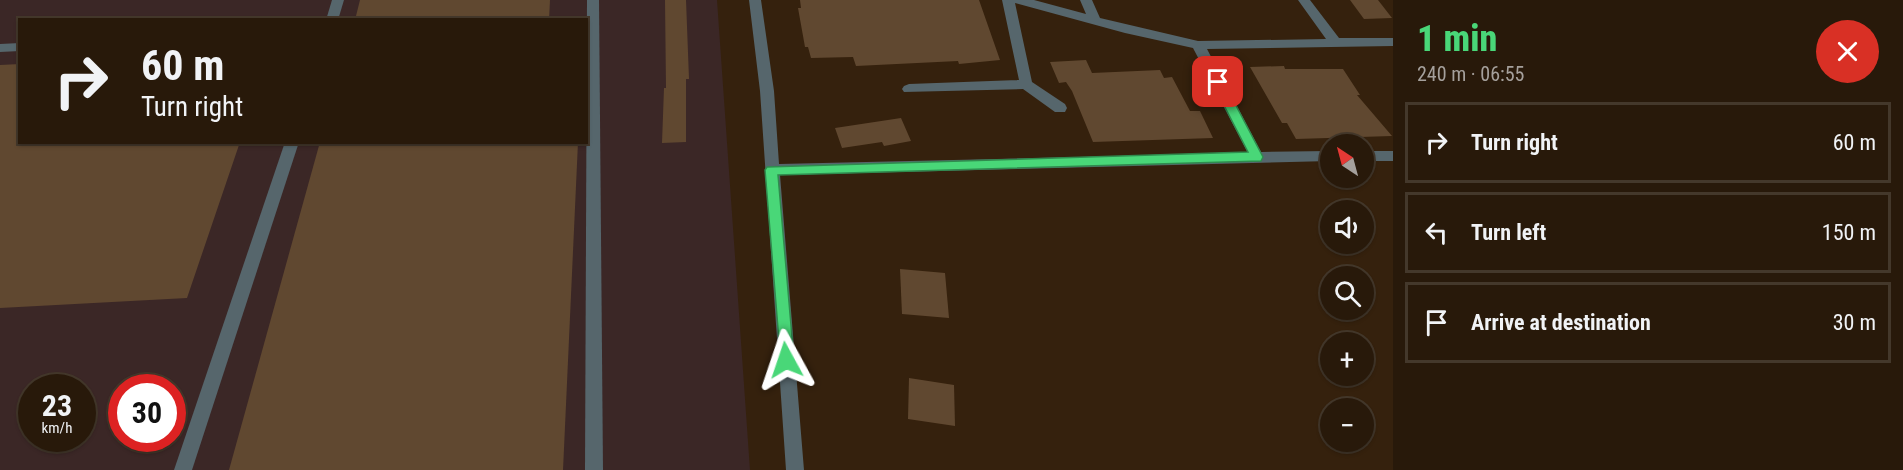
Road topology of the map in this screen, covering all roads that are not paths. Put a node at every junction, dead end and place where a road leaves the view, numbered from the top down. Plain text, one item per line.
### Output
1 (338, 0) edge
2 (593, 0) edge
3 (755, 0) edge
4 (1008, 0) edge
5 (1019, 0) edge
6 (1086, 0) edge
7 (1304, 0) edge
8 (333, 18) edge
9 (1095, 21) junction
10 (1393, 42) edge
11 (1336, 44) junction
12 (1198, 45) junction
13 (18, 47) edge
14 (0, 48) edge
15 (1026, 84) junction
16 (909, 89) dead end
17 (1059, 108) dead end
18 (291, 144) edge
19 (1320, 156) edge
20 (1374, 156) edge
21 (1393, 156) edge
22 (1257, 157) junction
23 (771, 170) junction
24 (183, 470) edge
25 (594, 470) edge
26 (795, 470) edge

1 - 8 street
2 - 25 street
3 - 23 street
4 - 15 street
5 - 9 street
6 - 9 street
7 - 11 street
9 - 12 street
10 - 11 street
11 - 12 street
12 - 22 street
13 - 14 street
15 - 16 street
15 - 17 street
18 - 24 street
19 - 22 street
20 - 21 street
22 - 23 street
23 - 26 street

